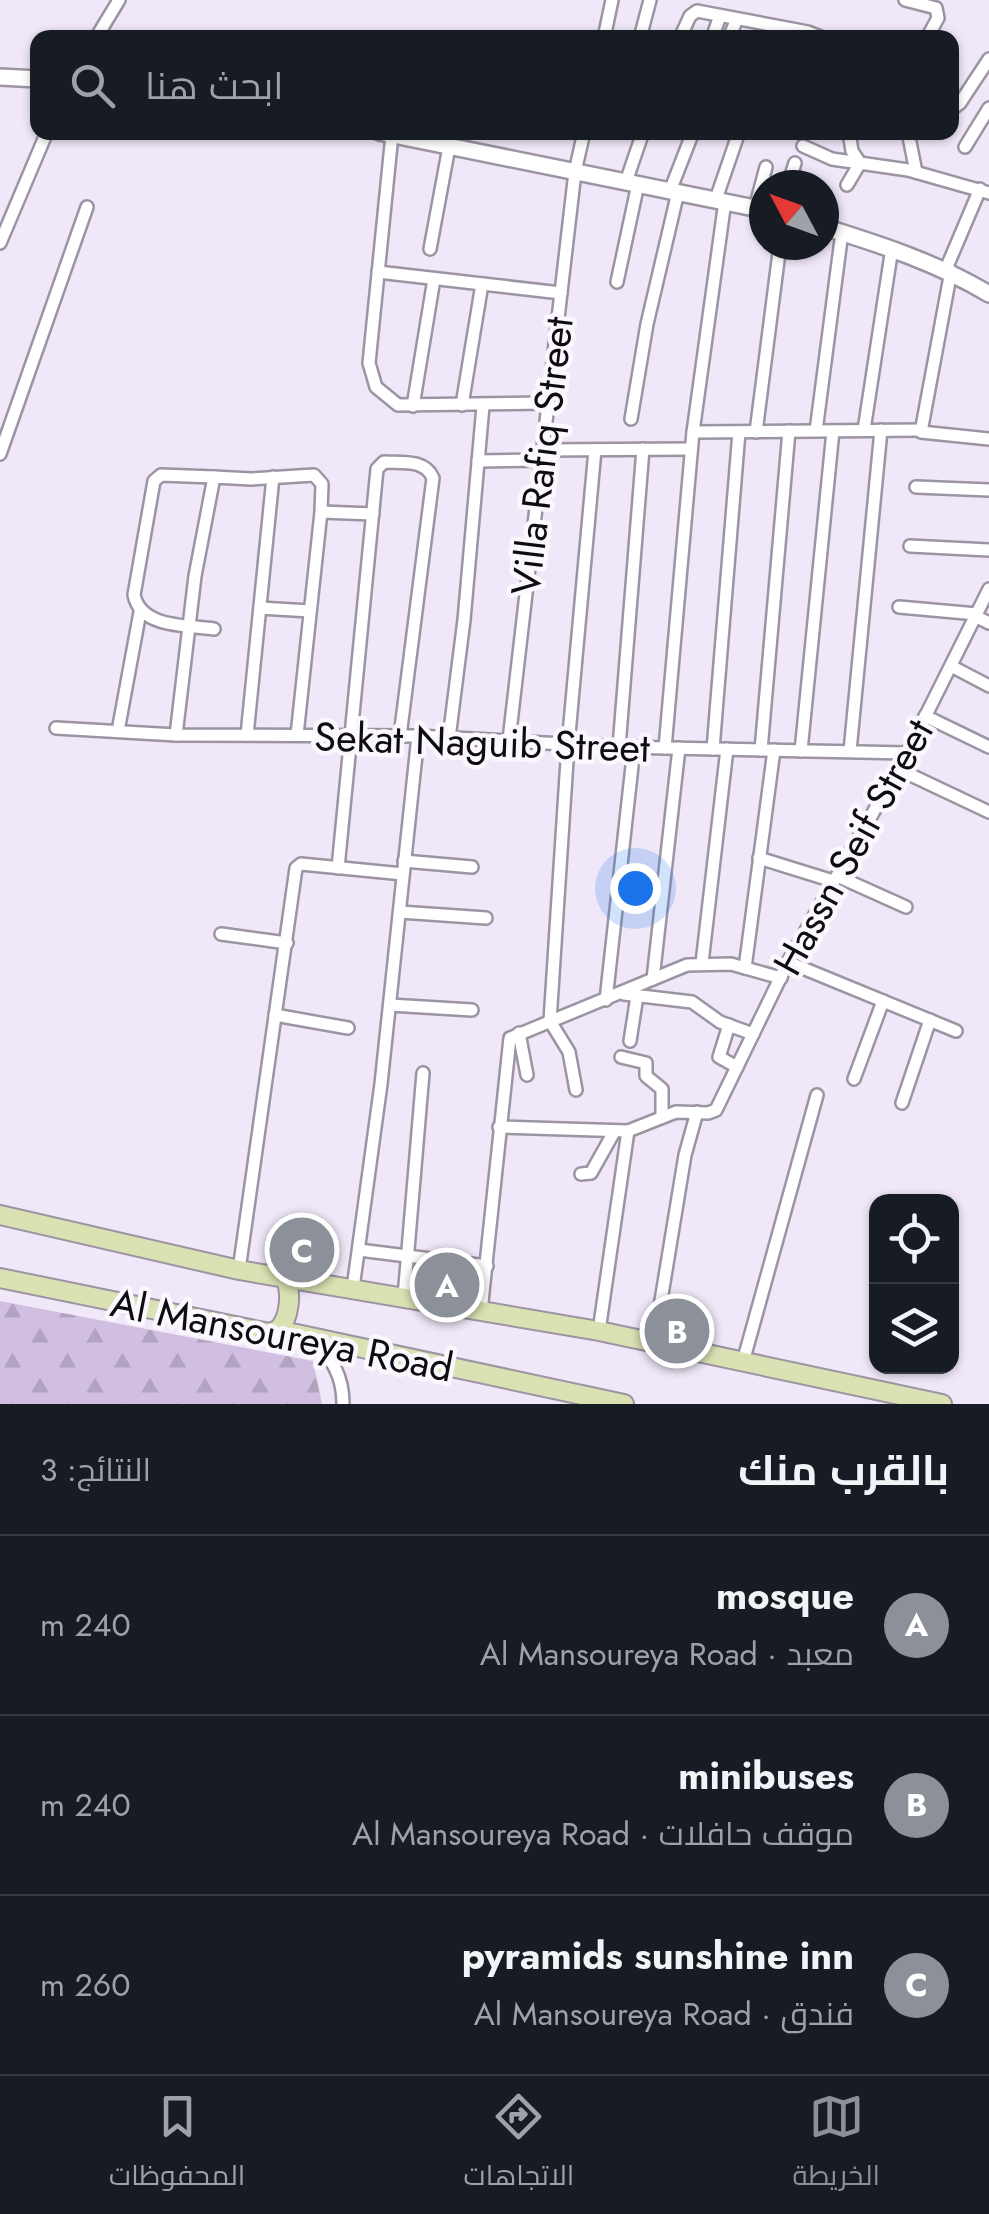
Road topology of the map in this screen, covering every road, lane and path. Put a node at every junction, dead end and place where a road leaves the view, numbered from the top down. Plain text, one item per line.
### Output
1 (120, 0) edge
2 (612, 0) edge
3 (650, 0) edge
4 (904, 0) edge
5 (929, 2) edge
6 (720, 16) junction
7 (737, 18) junction
8 (101, 30) edge
9 (606, 30) edge
10 (642, 30) edge
11 (684, 30) edge
12 (715, 30) edge
13 (732, 30) edge
14 (775, 30) edge
15 (931, 30) edge
16 (989, 59) edge
17 (0, 77) edge
18 (30, 79) edge
19 (959, 105) edge
20 (989, 108) edge
21 (44, 140) edge
22 (386, 140) edge
23 (415, 140) edge
24 (582, 140) edge
25 (642, 140) edge
26 (690, 140) edge
27 (737, 140) edge
28 (850, 140) edge
29 (910, 140) edge
30 (804, 146) dead end
31 (449, 147) junction
32 (965, 147) dead end
33 (795, 163) dead end
34 (860, 163) junction
35 (766, 166) dead end
36 (765, 170) edge
37 (793, 170) edge
38 (575, 172) junction
39 (916, 172) junction
40 (632, 183) junction
41 (847, 185) dead end
42 (674, 191) junction
43 (984, 191) edge
44 (720, 200) junction
45 (87, 207) dead end
46 (749, 207) edge
47 (839, 231) edge
48 (842, 232) junction
49 (0, 243) edge
50 (892, 248) junction
51 (430, 249) dead end
52 (778, 260) edge
53 (378, 272) junction
54 (951, 272) junction
55 (434, 278) junction
56 (617, 282) dead end
57 (482, 284) junction
58 (989, 284) edge
59 (561, 294) junction
60 (989, 294) edge
61 (548, 403) junction
62 (462, 404) junction
63 (413, 406) junction
64 (484, 406) junction
65 (632, 419) dead end
66 (864, 430) junction
67 (881, 430) junction
68 (921, 430) junction
69 (788, 431) junction
70 (816, 431) junction
71 (833, 431) junction
72 (693, 432) junction
73 (738, 432) junction
74 (756, 432) junction
75 (989, 439) edge
76 (691, 449) junction
77 (595, 450) junction
78 (643, 450) junction
79 (0, 454) edge
80 (542, 455) junction
81 (478, 461) junction
82 (214, 477) junction
83 (273, 477) junction
84 (916, 487) dead end
85 (989, 490) edge
86 (321, 512) junction
87 (372, 514) junction
88 (910, 546) dead end
89 (989, 550) edge
90 (989, 589) edge
91 (899, 607) dead end
92 (260, 608) junction
93 (140, 612) junction
94 (310, 612) junction
95 (976, 615) junction
96 (989, 623) edge
97 (188, 625) junction
98 (214, 629) dead end
99 (950, 666) junction
100 (989, 686) edge
101 (925, 716) junction
102 (56, 728) dead end
103 (118, 731) junction
104 (247, 734) junction
105 (176, 735) junction
106 (297, 735) junction
107 (353, 736) junction
108 (400, 736) junction
109 (418, 736) junction
110 (450, 738) junction
111 (509, 740) junction
112 (568, 746) junction
113 (618, 747) junction
114 (989, 747) edge
115 (634, 748) junction
116 (665, 748) junction
117 (679, 748) junction
118 (720, 749) junction
119 (767, 750) junction
120 (802, 750) junction
121 (850, 752) junction
122 (907, 752) junction
123 (898, 770) junction
124 (989, 812) edge
125 (759, 858) junction
126 (404, 867) junction
127 (472, 867) dead end
128 (338, 868) junction
129 (835, 879) junction
130 (906, 907) dead end
131 (400, 912) junction
132 (486, 918) dead end
133 (220, 934) dead end
134 (286, 943) junction
135 (788, 962) junction
136 (702, 963) junction
137 (745, 968) junction
138 (781, 978) junction
139 (653, 979) junction
140 (620, 994) junction
141 (637, 996) junction
142 (606, 1000) junction
143 (884, 1001) junction
144 (390, 1005) junction
145 (472, 1010) dead end
146 (276, 1015) junction
147 (930, 1020) junction
148 (550, 1022) junction
149 (729, 1025) junction
150 (348, 1028) dead end
151 (956, 1031) dead end
152 (519, 1032) junction
153 (753, 1034) junction
154 (630, 1041) dead end
155 (620, 1058) dead end
156 (737, 1067) junction
157 (423, 1072) dead end
158 (526, 1076) dead end
159 (854, 1079) dead end
160 (576, 1090) dead end
161 (817, 1095) dead end
162 (902, 1103) dead end
163 (697, 1112) junction
164 (662, 1117) junction
165 (499, 1128) junction
166 (621, 1131) junction
167 (581, 1174) dead end
168 (0, 1215) edge
169 (358, 1250) junction
170 (408, 1256) junction
171 (487, 1266) junction
172 (239, 1270) junction
173 (285, 1277) junction
174 (0, 1278) edge
175 (353, 1288) junction
176 (404, 1297) junction
177 (481, 1311) junction
178 (278, 1330) junction
179 (599, 1331) junction
180 (312, 1338) junction
181 (654, 1343) junction
182 (742, 1362) junction
183 (909, 1400) edge
184 (343, 1404) edge
185 (624, 1404) edge
186 (942, 1404) edge

1 - 8 street
2 - 9 street
3 - 10 street
4 - 5 street
5 - 15 street
6 - 7 street
6 - 11 street
6 - 12 street
7 - 13 street
7 - 14 street
16 - 19 street
17 - 18 street
20 - 32 street
21 - 49 street
22 - 53 street
23 - 31 street
24 - 38 street, Villa Rafiq Street
25 - 40 street
26 - 42 street
27 - 44 street
28 - 34 street
29 - 39 street
30 - 34 street
31 - 38 street
31 - 51 street
33 - 37 street
34 - 39 street
34 - 41 street
35 - 36 street
38 - 40 street
38 - 59 street, Villa Rafiq Street
39 - 43 street
40 - 42 street
40 - 56 street
42 - 44 street
42 - 65 street
43 - 54 street
44 - 46 street
44 - 72 street
45 - 79 street
47 - 48 street
48 - 50 street
48 - 70 street
50 - 54 street
50 - 66 street
52 - 74 street
53 - 55 street
53 - 63 street
54 - 58 street
54 - 60 street
54 - 68 street
55 - 57 street
55 - 63 street
57 - 59 street
57 - 62 street
59 - 61 street, Villa Rafiq Street
61 - 64 street
61 - 80 street, Villa Rafiq Street
62 - 63 street
62 - 64 street
64 - 81 street
66 - 67 street
66 - 71 street
67 - 68 street
67 - 121 street
68 - 75 street
69 - 70 street
69 - 74 street
69 - 119 street
70 - 71 street
71 - 120 street
72 - 73 street
72 - 76 street
73 - 74 street
73 - 118 street
76 - 78 street
76 - 116 street
77 - 78 street
77 - 80 street
77 - 112 street
78 - 113 street
80 - 81 street
80 - 111 street, Villa Rafiq Street
81 - 110 street
82 - 83 street
82 - 93 street
82 - 97 street
83 - 86 street
83 - 92 street
84 - 85 street
86 - 87 street
86 - 94 street
87 - 107 street
87 - 108 street
88 - 89 street
90 - 95 street, Hassn Seif Street
91 - 95 street
92 - 94 street
92 - 104 street
93 - 97 street
93 - 103 street
94 - 106 street
95 - 96 street
95 - 99 street, Hassn Seif Street
97 - 98 street
97 - 105 street
99 - 100 street
99 - 101 street, Hassn Seif Street
101 - 114 street
101 - 122 street, Hassn Seif Street
102 - 103 street, Sekat Naguib Street
103 - 105 street, Sekat Naguib Street
104 - 105 street, Sekat Naguib Street
104 - 106 street, Sekat Naguib Street
106 - 107 street, Sekat Naguib Street
107 - 108 street, Sekat Naguib Street
107 - 128 street
108 - 109 street, Sekat Naguib Street
109 - 110 street, Sekat Naguib Street
109 - 126 street
110 - 111 street, Sekat Naguib Street
111 - 112 street, Sekat Naguib Street
112 - 113 street, Sekat Naguib Street
112 - 148 street
113 - 115 street, Sekat Naguib Street
115 - 116 street, Sekat Naguib Street
115 - 142 street
116 - 117 street, Sekat Naguib Street
117 - 118 street, Sekat Naguib Street
117 - 139 street
118 - 119 street, Sekat Naguib Street
118 - 136 street
119 - 120 street, Sekat Naguib Street
119 - 125 street
120 - 121 street, Sekat Naguib Street
121 - 122 street, Sekat Naguib Street
122 - 123 street, Hassn Seif Street
123 - 124 street
123 - 129 street, Hassn Seif Street
125 - 129 street
125 - 137 street
126 - 127 street
126 - 128 street
126 - 131 street
128 - 134 street
129 - 130 street
129 - 135 street, Hassn Seif Street
131 - 132 street
131 - 144 street
133 - 134 street
134 - 146 street
135 - 138 street, Hassn Seif Street
135 - 143 street
136 - 137 street
136 - 139 street
137 - 138 street
138 - 153 street, Hassn Seif Street
139 - 140 street
140 - 141 street
140 - 142 street
141 - 149 street
141 - 154 street
142 - 148 street
143 - 147 street
143 - 159 street
144 - 145 street
144 - 169 street
146 - 150 street
146 - 172 street
147 - 151 street
147 - 162 street
148 - 152 street
148 - 160 street
149 - 153 street
149 - 156 street
152 - 158 street
152 - 165 street
153 - 156 street, Hassn Seif Street
155 - 164 street
156 - 163 street, Hassn Seif Street
157 - 170 street
161 - 182 street
163 - 164 street
163 - 181 street
164 - 166 street
165 - 166 street
165 - 171 street
166 - 167 street
166 - 179 street
168 - 172 main road, Al Mansoureya Road
169 - 170 street
169 - 175 street
170 - 171 street
170 - 176 street
171 - 177 street
172 - 173 main road, Al Mansoureya Road
173 - 175 main road, Al Mansoureya Road
173 - 178 main road
174 - 178 main road, Al Mansoureya Road
175 - 176 main road, Al Mansoureya Road
176 - 177 main road, Al Mansoureya Road
177 - 179 main road, Al Mansoureya Road
178 - 180 main road, Al Mansoureya Road
179 - 181 main road, Al Mansoureya Road
180 - 184 street
180 - 185 main road, Al Mansoureya Road
181 - 182 main road, Al Mansoureya Road
182 - 183 main road, Al Mansoureya Road
183 - 186 main road, Al Mansoureya Road

